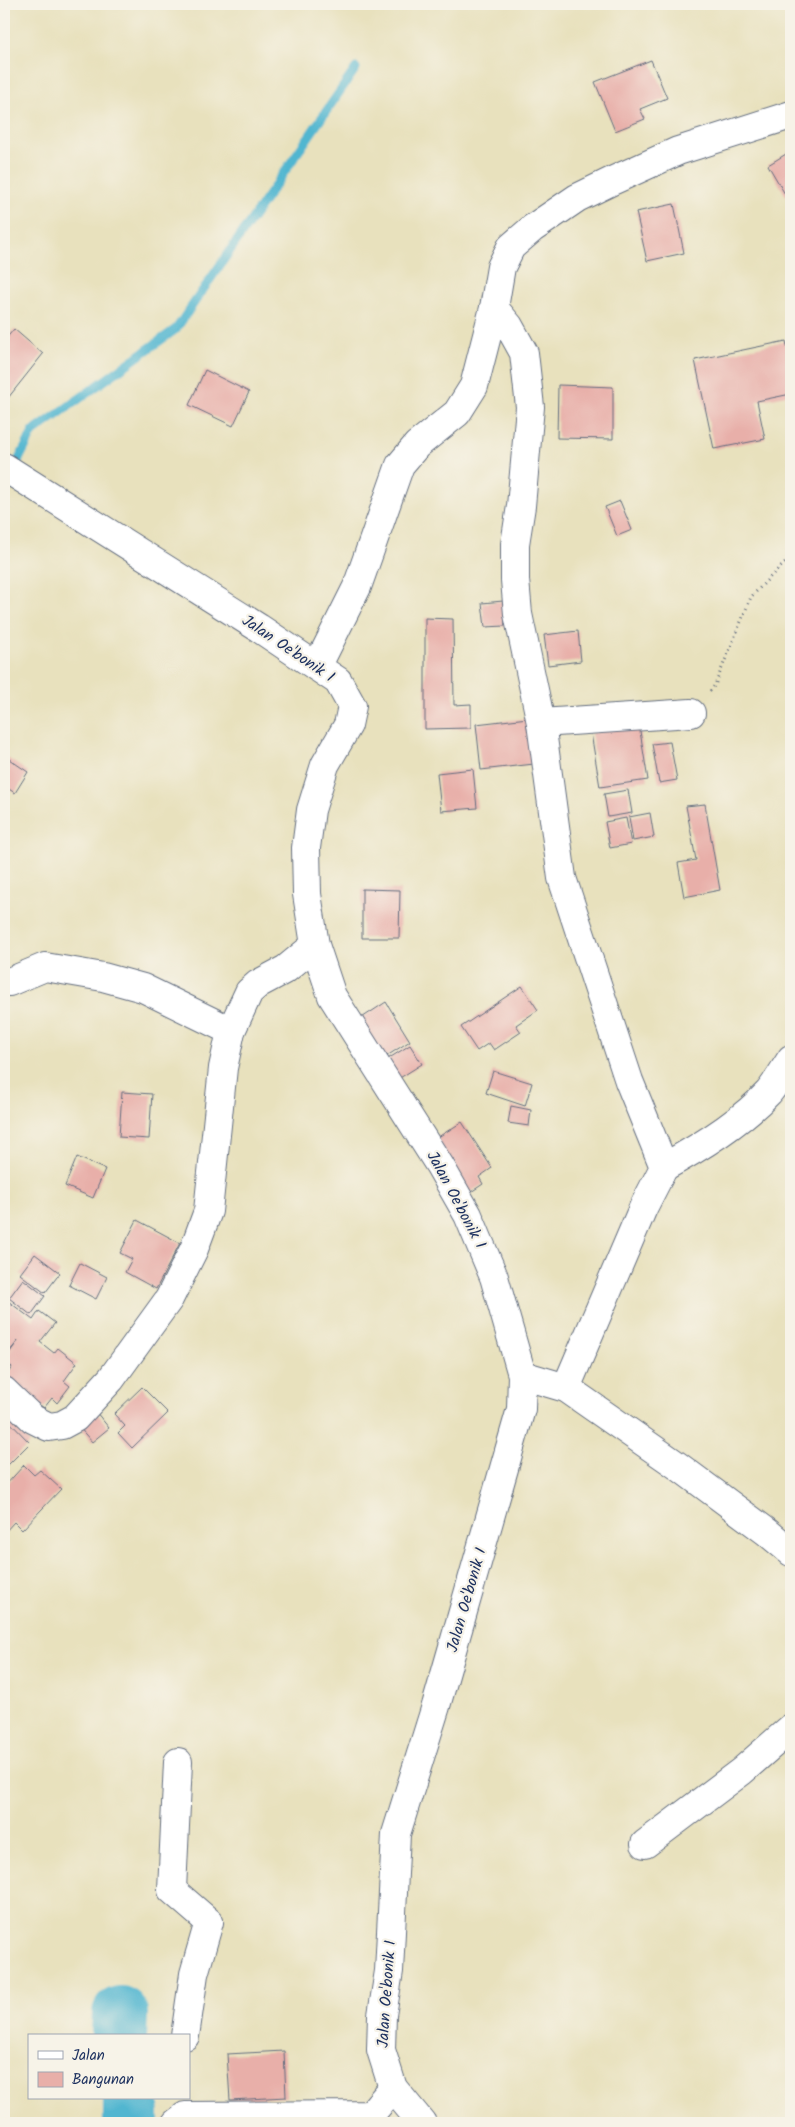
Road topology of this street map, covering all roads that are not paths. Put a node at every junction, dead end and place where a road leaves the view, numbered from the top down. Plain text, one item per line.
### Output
1 (791, 115) edge
2 (494, 308) junction
3 (4, 467) edge
4 (317, 667) junction
5 (692, 713) road end
6 (541, 723) junction
7 (315, 945) junction
8 (9, 982) dead end
9 (231, 1031) junction
10 (791, 1059) edge
11 (664, 1167) junction
12 (522, 1375) junction
13 (566, 1388) junction
14 (4, 1391) edge
15 (791, 1552) edge
16 (791, 1728) edge
17 (178, 1762) dead end
18 (645, 1844) dead end
19 (185, 2034) edge
20 (392, 2088) junction
21 (181, 2113) edge
22 (422, 2123) edge

1 - 2 street
2 - 4 street
2 - 6 street
3 - 4 street, Jalan Oe'bonik I
4 - 7 street, Jalan Oe'bonik I
5 - 6 street
6 - 11 street
7 - 9 street
7 - 12 street, Jalan Oe'bonik I
8 - 9 street
9 - 14 street
10 - 11 street
11 - 13 street
12 - 13 street
12 - 20 street, Jalan Oe'bonik I
13 - 15 street
16 - 18 street
17 - 19 street
20 - 21 street
20 - 22 street, Jalan Oe'bonik I

